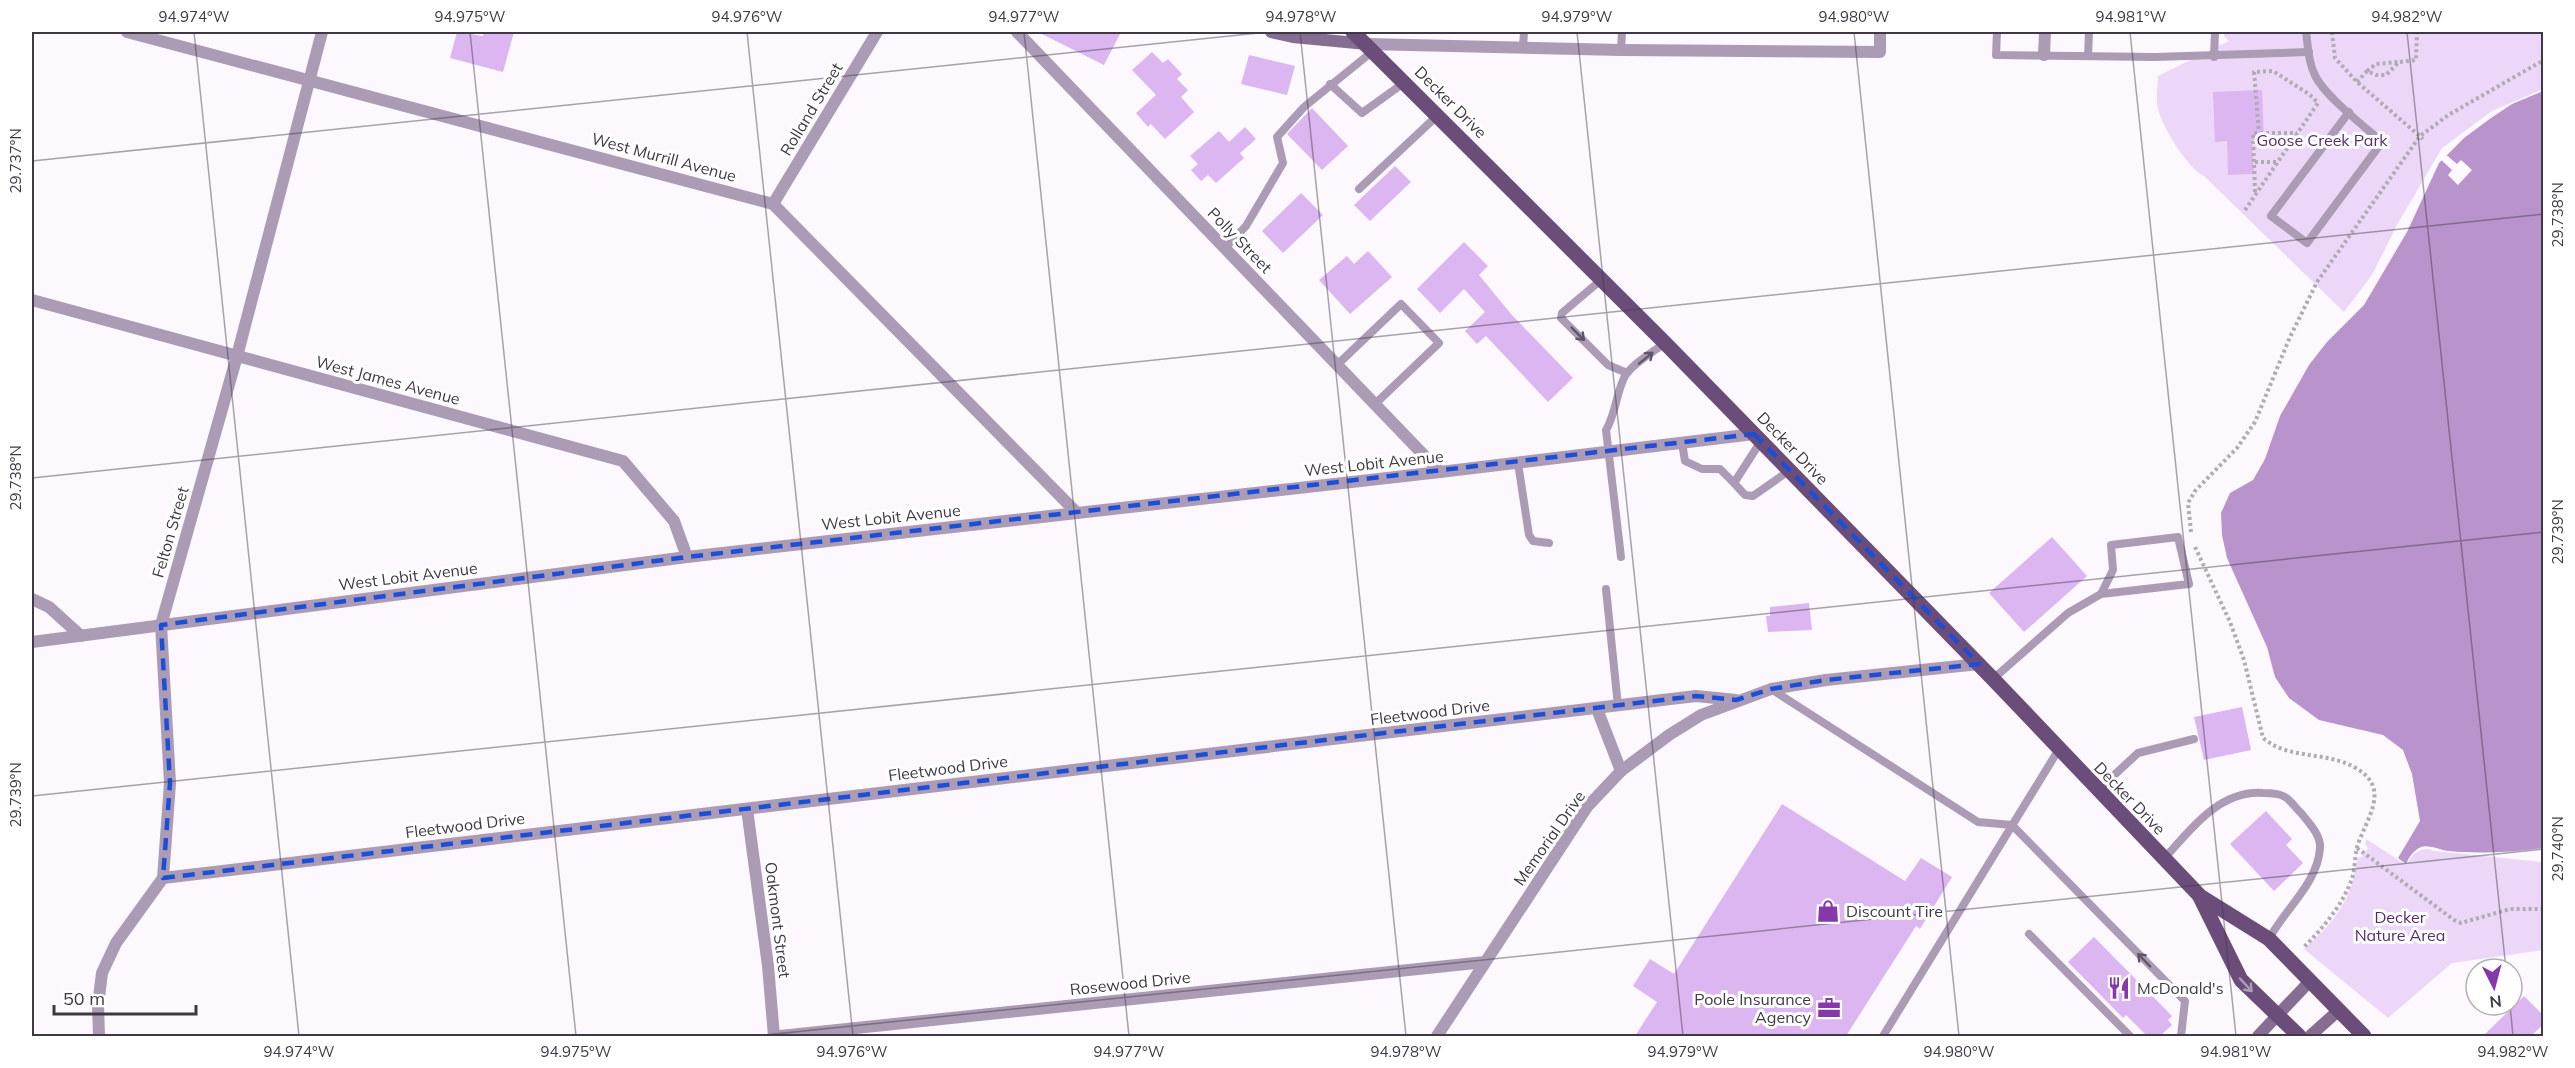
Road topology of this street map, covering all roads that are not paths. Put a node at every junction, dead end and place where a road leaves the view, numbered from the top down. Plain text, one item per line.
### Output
1 (127, 32) edge
2 (322, 32) edge
3 (877, 32) edge
4 (1017, 32) edge
5 (1270, 32) edge
6 (1353, 32) edge
7 (1524, 32) edge
8 (1622, 32) edge
9 (1880, 32) edge
10 (1996, 32) edge
11 (2045, 32) edge
12 (2089, 32) edge
13 (2215, 32) edge
14 (2306, 32) edge
15 (1371, 47) junction
16 (1523, 47) junction
17 (1621, 50) junction
18 (2309, 52) junction
19 (2044, 54) junction
20 (2088, 56) junction
21 (2214, 57) junction
22 (308, 79) junction
23 (1405, 82) junction
24 (1330, 84) junction
25 (2349, 112) junction
26 (1438, 115) junction
27 (1359, 189) dead end
28 (773, 204) junction
29 (1225, 248) junction
30 (1601, 280) junction
31 (32, 300) edge
32 (1665, 343) junction
33 (237, 356) junction
34 (1337, 365) junction
35 (1627, 373) junction
36 (1375, 404) junction
37 (1758, 438) junction
38 (1682, 443) junction
39 (1608, 452) junction
40 (1518, 463) junction
41 (1790, 470) junction
42 (1440, 472) junction
43 (1734, 483) junction
44 (1077, 513) junction
45 (1549, 543) dead end
46 (687, 557) junction
47 (1621, 557) dead end
48 (1606, 589) dead end
49 (2100, 594) junction
50 (32, 598) edge
51 (161, 625) junction
52 (81, 636) junction
53 (32, 642) edge
54 (1979, 664) junction
55 (1993, 678) junction
56 (1771, 689) junction
57 (1736, 700) junction
58 (1618, 706) junction
59 (1597, 709) junction
60 (2194, 738) dead end
61 (2059, 749) junction
62 (1621, 771) junction
63 (2098, 789) junction
64 (747, 808) junction
65 (2013, 825) junction
66 (2164, 859) junction
67 (163, 878) junction
68 (2200, 896) junction
69 (2029, 934) dead end
70 (2269, 939) junction
71 (1485, 962) junction
72 (2310, 981) junction
73 (2338, 1010) junction
74 (2278, 1016) junction
75 (99, 1036) edge
76 (774, 1036) edge
77 (780, 1036) edge
78 (1437, 1036) edge
79 (1883, 1036) edge
80 (2130, 1036) edge
81 (2181, 1036) edge
82 (2258, 1036) edge
83 (2299, 1036) edge
84 (2310, 1036) edge
85 (2364, 1036) edge

1 - 22 street, West Murrill Avenue
2 - 22 street, Felton Street
3 - 28 street, Rolland Street
4 - 29 street, Polly Street
5 - 15 main road
6 - 15 main road, Decker Drive
7 - 16 lane
8 - 17 lane
9 - 17 street
10 - 19 lane
11 - 19 street
12 - 20 lane
13 - 21 lane
14 - 18 lane
15 - 16 street
15 - 23 main road, Decker Drive
15 - 24 lane
16 - 17 street
18 - 21 lane
18 - 25 lane
19 - 20 lane
20 - 21 lane
22 - 28 street, West Murrill Avenue
22 - 33 street, Felton Street
23 - 24 lane
23 - 26 main road, Decker Drive
24 - 29 lane
25 - 25 lane
26 - 27 lane
26 - 30 main road, Decker Drive
28 - 44 street
29 - 34 street, Polly Street
30 - 32 main road, Decker Drive
30 -> 35 lane
31 - 33 street, West James Avenue
35 -> 32 lane
32 - 37 main road, Decker Drive
33 - 46 street, West James Avenue
33 - 51 street, Felton Street
34 - 36 street, Polly Street
34 - 36 lane
35 - 39 lane
36 - 42 street, Polly Street
37 - 38 street, West Lobit Avenue
37 - 41 main road, Decker Drive
37 - 43 lane
38 - 39 street, West Lobit Avenue
38 - 43 lane
39 - 40 street, West Lobit Avenue
39 - 47 lane
40 - 42 street, West Lobit Avenue
40 - 45 lane
41 - 43 lane
41 - 54 main road, Decker Drive
42 - 44 street, West Lobit Avenue
44 - 46 street, West Lobit Avenue
46 - 51 street, West Lobit Avenue
48 - 58 lane
49 - 49 lane
49 - 55 lane
50 - 52 street
51 - 52 street, West Lobit Avenue
51 - 67 street, Felton Street
52 - 53 street, West Lobit Avenue
54 - 55 main road, Decker Drive
54 - 56 street, Memorial Drive
55 - 61 main road, Decker Drive
56 - 57 street, Memorial Drive
56 - 65 lane
57 - 58 street, Fleetwood Drive
57 - 62 street, Memorial Drive
58 - 59 street, Fleetwood Drive
59 - 62 street
59 - 64 street, Fleetwood Drive
60 - 63 lane
61 - 63 main road, Decker Drive
61 - 65 lane
62 - 71 street, Memorial Drive
63 - 66 main road, Decker Drive
64 - 67 street, Fleetwood Drive
64 - 76 street, Oakmont Street
65 - 79 lane
81 -> 65 lane
66 - 68 main road, Decker Drive
66 - 70 lane
67 - 75 street
68 - 70 main road, Decker Drive
68 -> 74 main road, Decker Drive
69 - 80 lane
70 - 72 main road, Decker Drive
71 - 77 street, Rosewood Drive
71 - 78 street, Memorial Drive
72 - 73 main road, Decker Drive
72 - 74 main road
73 - 84 main road
73 - 85 main road, Decker Drive
74 - 82 main road
74 - 83 main road, Decker Drive

